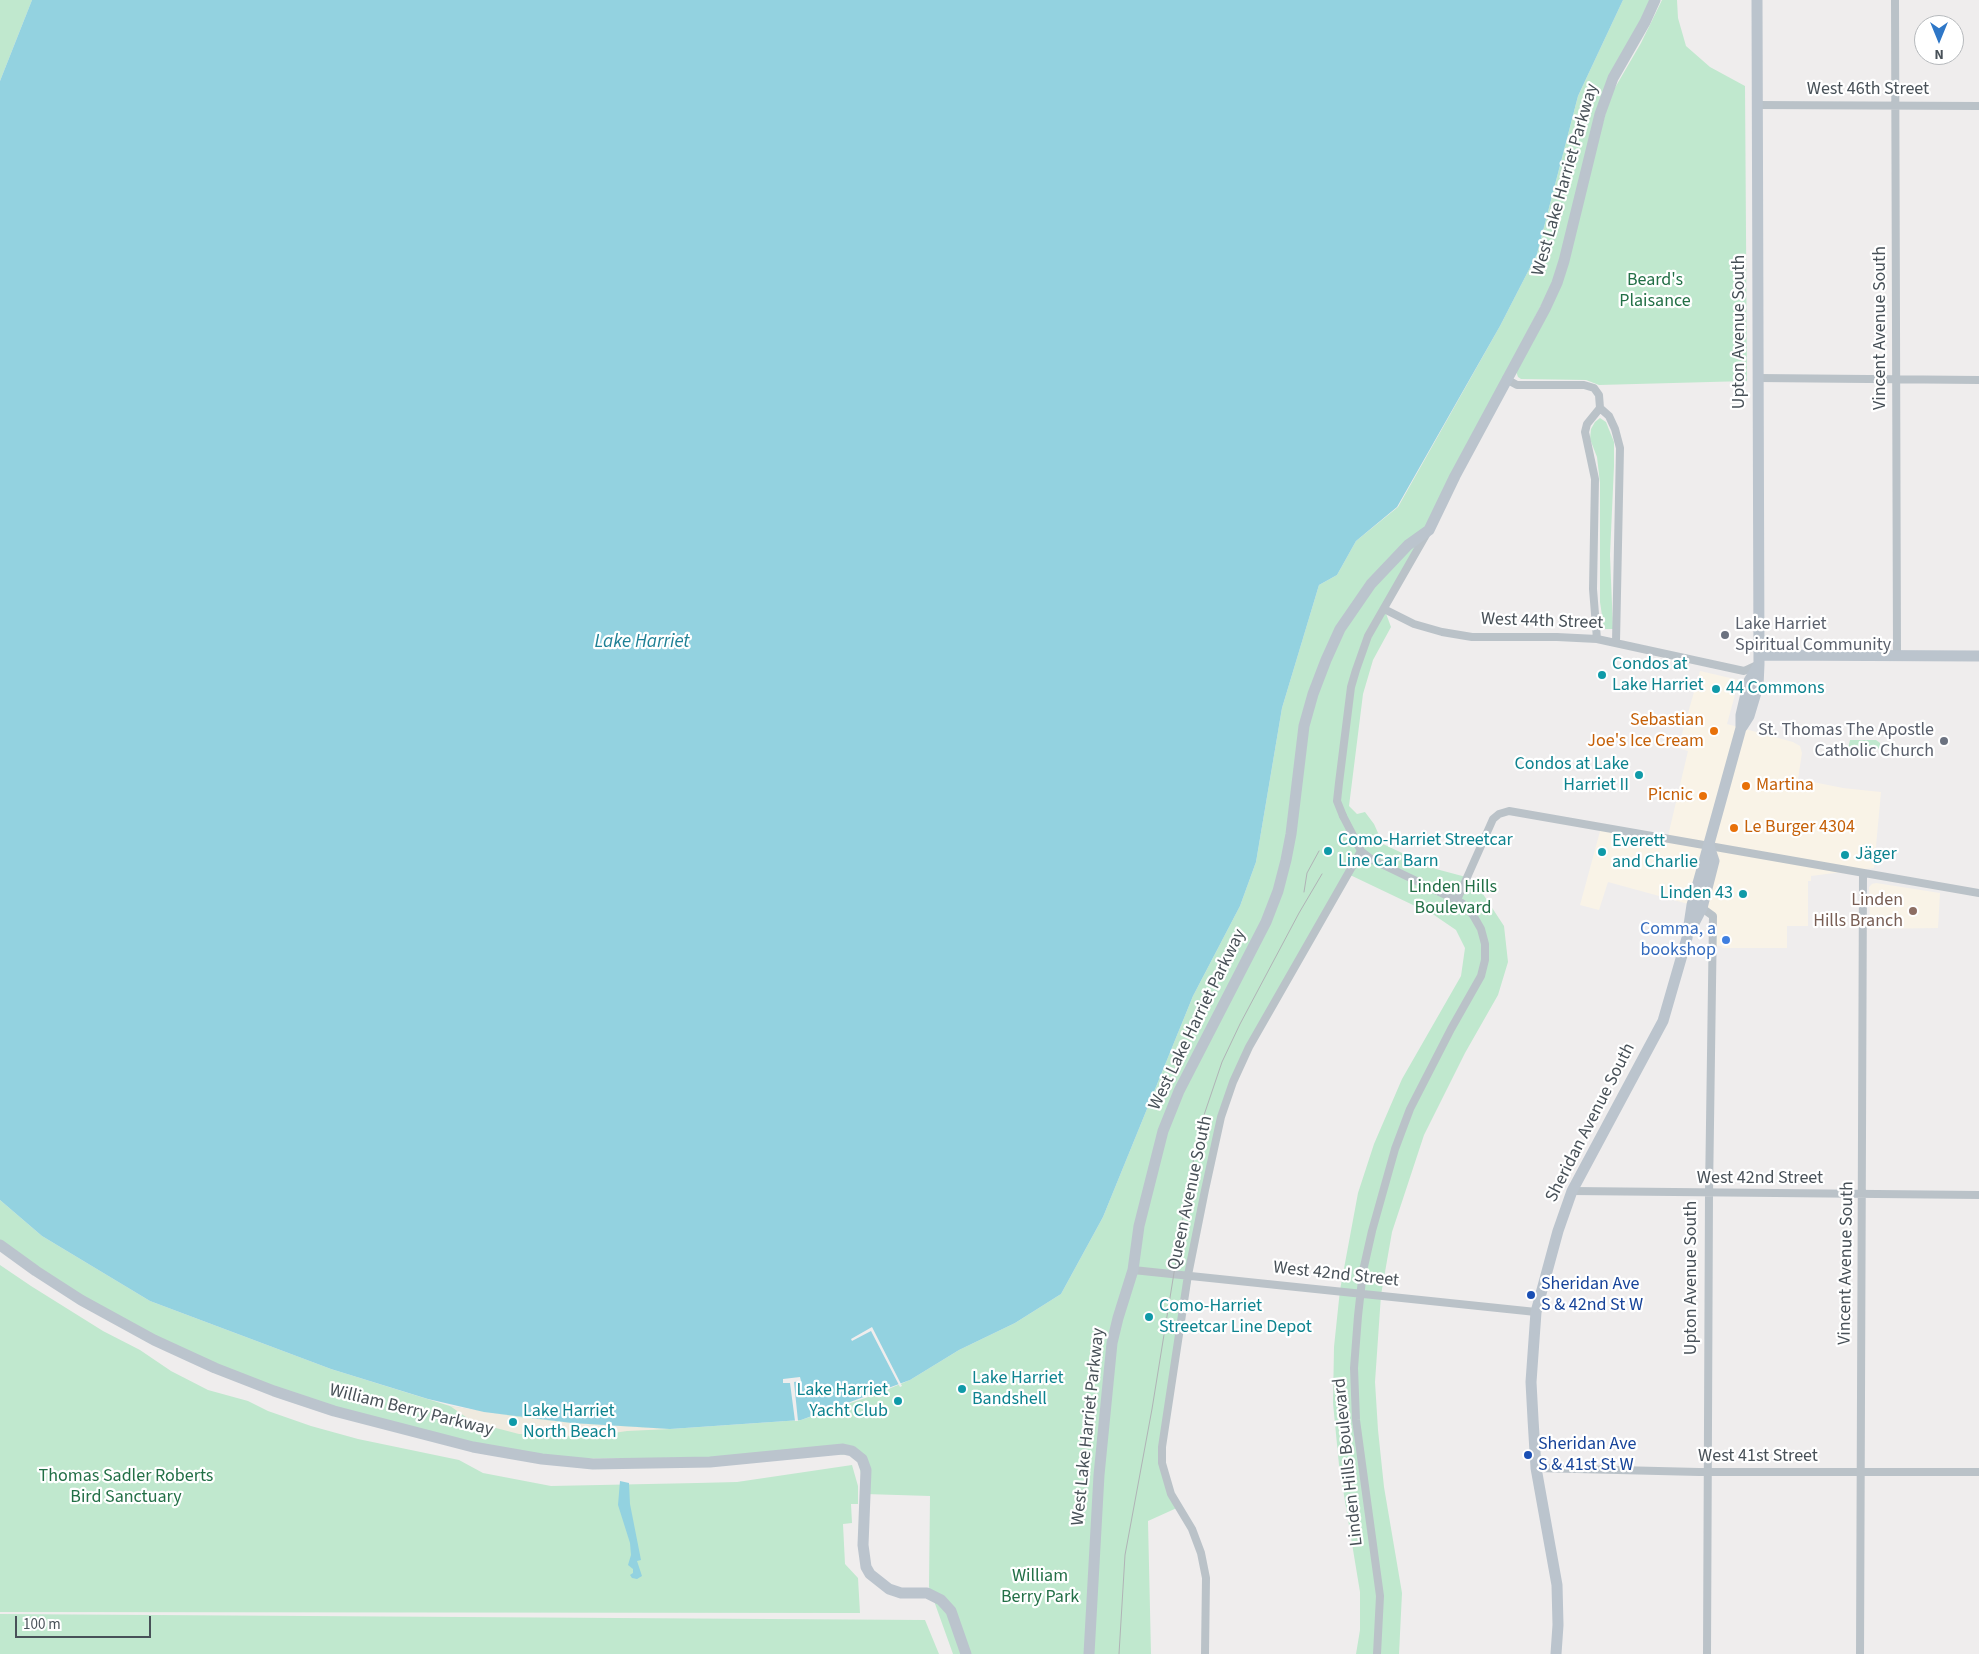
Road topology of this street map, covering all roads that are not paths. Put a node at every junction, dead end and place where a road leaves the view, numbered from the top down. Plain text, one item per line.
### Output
1 (1655, 0) edge
2 (1757, 0) edge
3 (1895, 0) edge
4 (1756, 105) junction
5 (1895, 106) junction
6 (1979, 106) edge
7 (1758, 378) junction
8 (1506, 379) junction
9 (1896, 379) junction
10 (1979, 380) edge
11 (1600, 408) junction
12 (1429, 530) junction
13 (1384, 609) junction
14 (1597, 639) junction
15 (1616, 642) junction
16 (1896, 655) junction
17 (1979, 656) edge
18 (1759, 659) junction
19 (1709, 846) junction
20 (1361, 851) junction
21 (1863, 873) junction
22 (1979, 894) edge
23 (1457, 900) junction
24 (1702, 908) junction
25 (1687, 938) junction
26 (1572, 1192) junction
27 (1709, 1194) junction
28 (1863, 1194) junction
29 (1979, 1194) edge
30 (0, 1245) edge
31 (1133, 1270) junction
32 (1188, 1275) junction
33 (1360, 1293) junction
34 (1536, 1312) junction
35 (1536, 1468) junction
36 (1708, 1472) junction
37 (1861, 1472) junction
38 (1979, 1472) edge
39 (966, 1654) edge
40 (1089, 1654) edge
41 (1205, 1654) edge
42 (1377, 1654) edge
43 (1556, 1654) edge
44 (1707, 1654) edge
45 (1860, 1654) edge

1 - 8 street, West Lake Harriet Parkway
2 - 4 street, Upton Avenue South
3 - 5 street, Vincent Avenue South
4 - 5 street, West 46th Street
4 - 7 street, Upton Avenue South
5 - 6 street, West 46th Street
5 - 9 street, Vincent Avenue South
7 - 9 street
7 - 18 street, Upton Avenue South
8 - 11 street
8 - 12 street, West Lake Harriet Parkway
9 - 10 street
9 - 16 street, Vincent Avenue South
11 - 14 street
11 - 15 street
12 - 13 street, West Lake Harriet Parkway
12 - 31 street, West Lake Harriet Parkway
13 - 14 street, West 44th Street
13 - 20 street, West Lake Harriet Parkway, bridge
14 - 15 street, West 44th Street
15 - 18 street, West 44th Street
16 - 17 street, West 44th Street
16 - 18 street, West 44th Street
18 - 19 street, Upton Avenue South
19 - 21 street
19 - 23 street
19 - 24 street, Sheridan Avenue South
19 - 25 street, Sheridan Avenue South
20 - 23 street, Linden Hills Boulevard
20 - 32 street, Queen Avenue South
21 - 22 street
21 - 28 street, Vincent Avenue South
23 - 33 street, Linden Hills Boulevard
24 - 25 street, Sheridan Avenue South
24 - 27 street, Upton Avenue South
25 - 26 street, Sheridan Avenue South
26 - 27 street, West 42nd Street
26 - 34 street, Sheridan Avenue South
27 - 28 street, West 42nd Street
27 - 36 street, Upton Avenue South
28 - 29 street, West 42nd Street
28 - 37 street, Vincent Avenue South
30 - 39 street, William Berry Parkway
31 - 32 street, West 42nd Street
31 - 40 street, West Lake Harriet Parkway
32 - 33 street, West 42nd Street
32 - 41 street, Queen Avenue South
33 - 34 street, West 42nd Street
33 - 42 street, Linden Hills Boulevard
34 - 35 street, Sheridan Avenue South
35 - 36 street, West 41st Street
35 - 43 street, Sheridan Avenue South
36 - 37 street, West 41st Street
36 - 44 street, Upton Avenue South
37 - 38 street, West 41st Street
37 - 45 street, Vincent Avenue South

